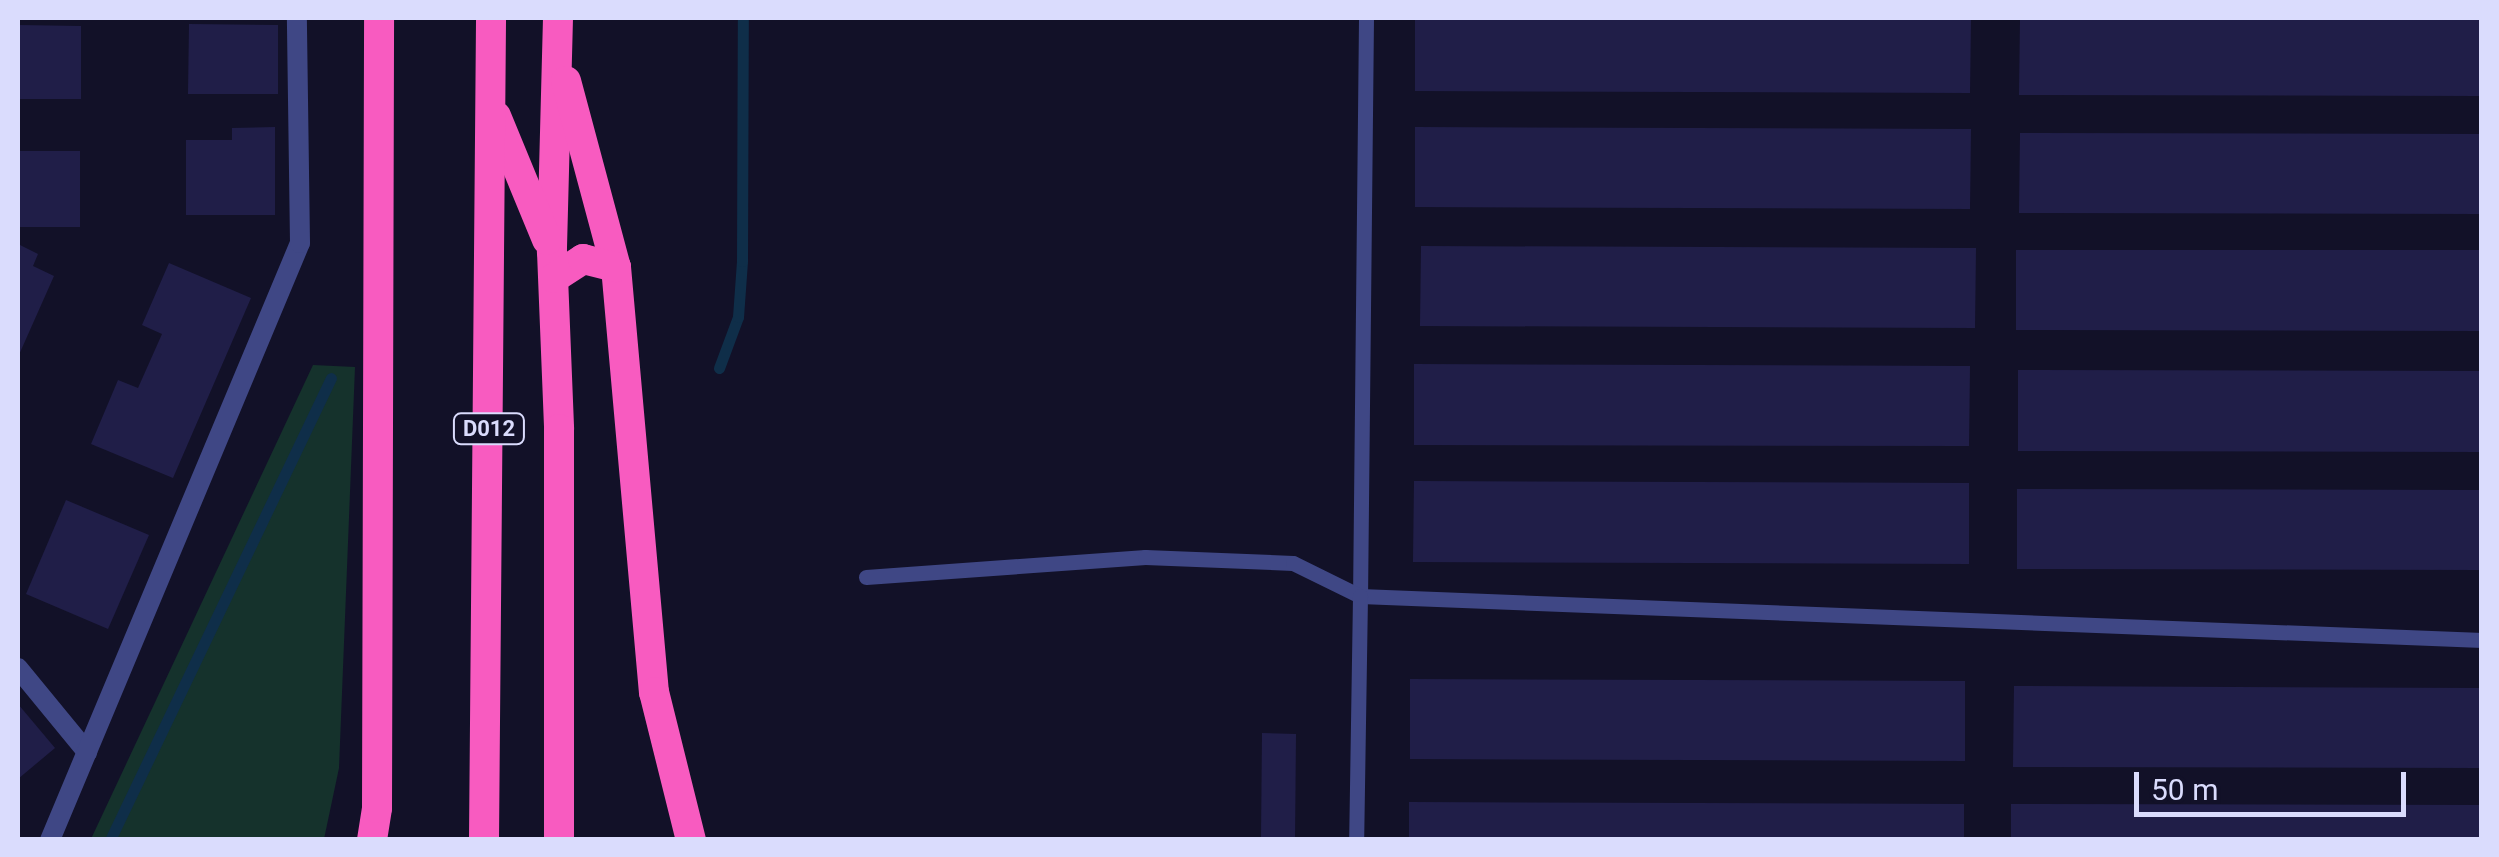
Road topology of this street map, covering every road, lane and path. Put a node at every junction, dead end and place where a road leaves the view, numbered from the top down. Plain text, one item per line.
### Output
1 (298, 18) edge
2 (379, 18) edge
3 (491, 18) edge
4 (558, 18) edge
5 (1366, 18) edge
6 (558, 54) junction
7 (492, 107) junction
8 (553, 265) junction
9 (616, 268) junction
10 (866, 577) dead end
11 (1360, 596) junction
12 (2482, 640) edge
13 (18, 668) edge
14 (87, 752) junction
15 (50, 840) edge
16 (372, 840) edge
17 (484, 840) edge
18 (559, 840) edge
19 (691, 840) edge
20 (1356, 840) edge

1 - 14 street
2 - 16 highway
3 - 7 highway, D012
4 - 6 highway, D012
5 - 11 lane
6 - 8 highway, D012
6 - 9 highway
7 - 8 highway
7 - 17 highway, D012
8 - 9 highway
8 - 18 highway, D012
9 - 19 highway
10 - 11 lane
11 - 12 lane
11 - 20 lane
13 - 14 street
14 - 15 street

